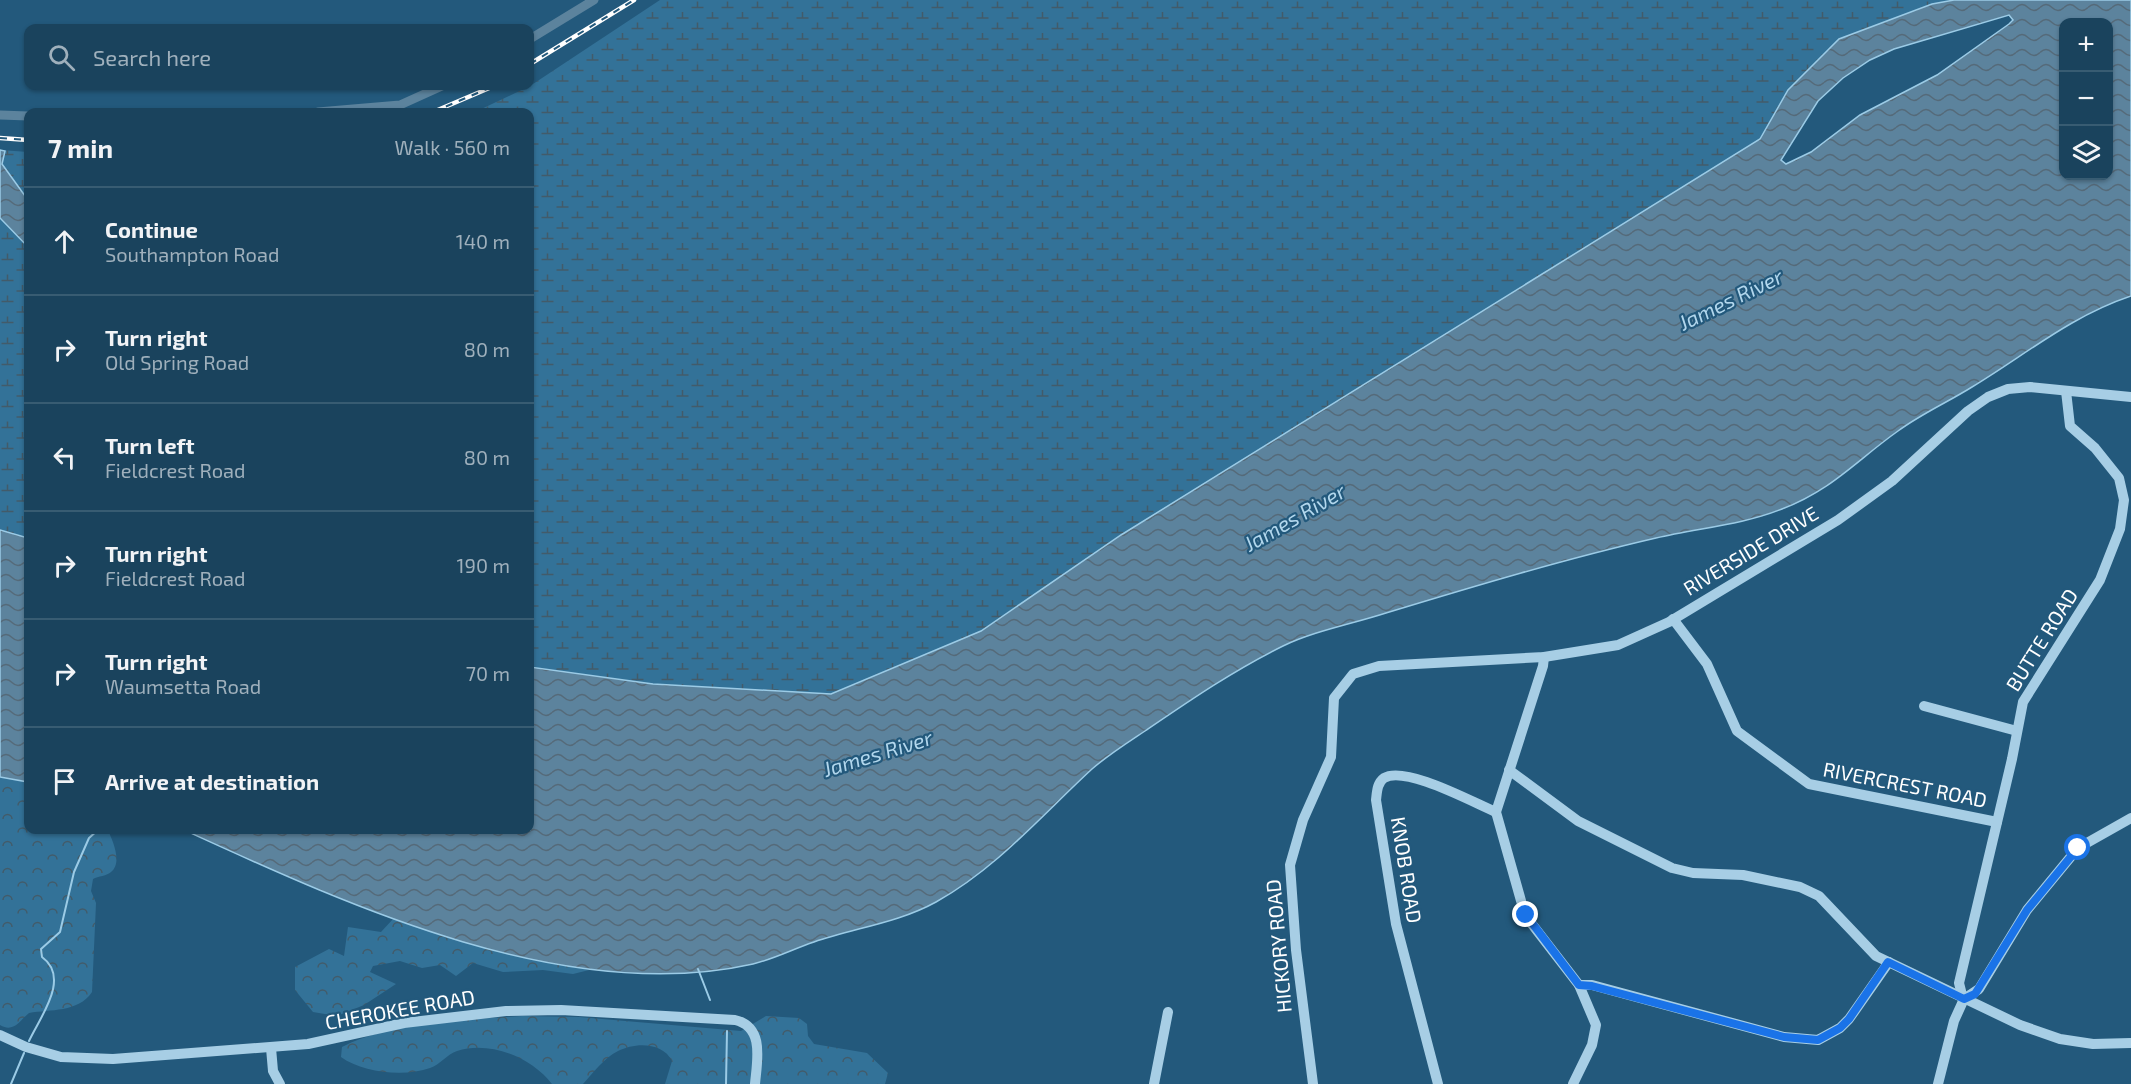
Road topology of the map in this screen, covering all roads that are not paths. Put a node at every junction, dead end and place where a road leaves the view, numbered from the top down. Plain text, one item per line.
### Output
1 (2066, 391) junction
2 (2131, 397) edge
3 (1673, 619) junction
4 (1544, 657) junction
5 (1353, 674) joint
6 (1924, 706) dead end
7 (2017, 731) junction
8 (1509, 770) junction
9 (1496, 812) junction
10 (2131, 818) edge
11 (1998, 822) junction
12 (1888, 962) junction
13 (1579, 985) junction
14 (1963, 999) junction
15 (1168, 1012) dead end
16 (0, 1035) edge
17 (2131, 1043) edge
18 (271, 1048) junction
19 (280, 1084) edge
20 (755, 1084) edge
21 (1154, 1084) edge
22 (1313, 1084) edge
23 (1438, 1084) edge
24 (1573, 1084) edge
25 (1938, 1084) edge

1 - 2 street, RIVERSIDE DRIVE
1 - 3 street, RIVERSIDE DRIVE
1 - 7 street, BUTTE ROAD
3 - 4 street, RIVERSIDE DRIVE
3 - 11 street, RIVERCREST ROAD
4 - 5 street, RIVERSIDE DRIVE
4 - 8 street
5 - 22 street, HICKORY ROAD
6 - 7 street
7 - 11 street, BUTTE ROAD
8 - 9 street
8 - 12 street
9 - 13 street
9 - 23 street, KNOB ROAD
10 - 14 street
11 - 14 street, BUTTE ROAD
12 - 13 street
12 - 14 street
13 - 24 street
14 - 17 street
14 - 25 street
15 - 21 street
16 - 18 street, CHEROKEE ROAD
18 - 19 street
18 - 20 street, CHEROKEE ROAD

